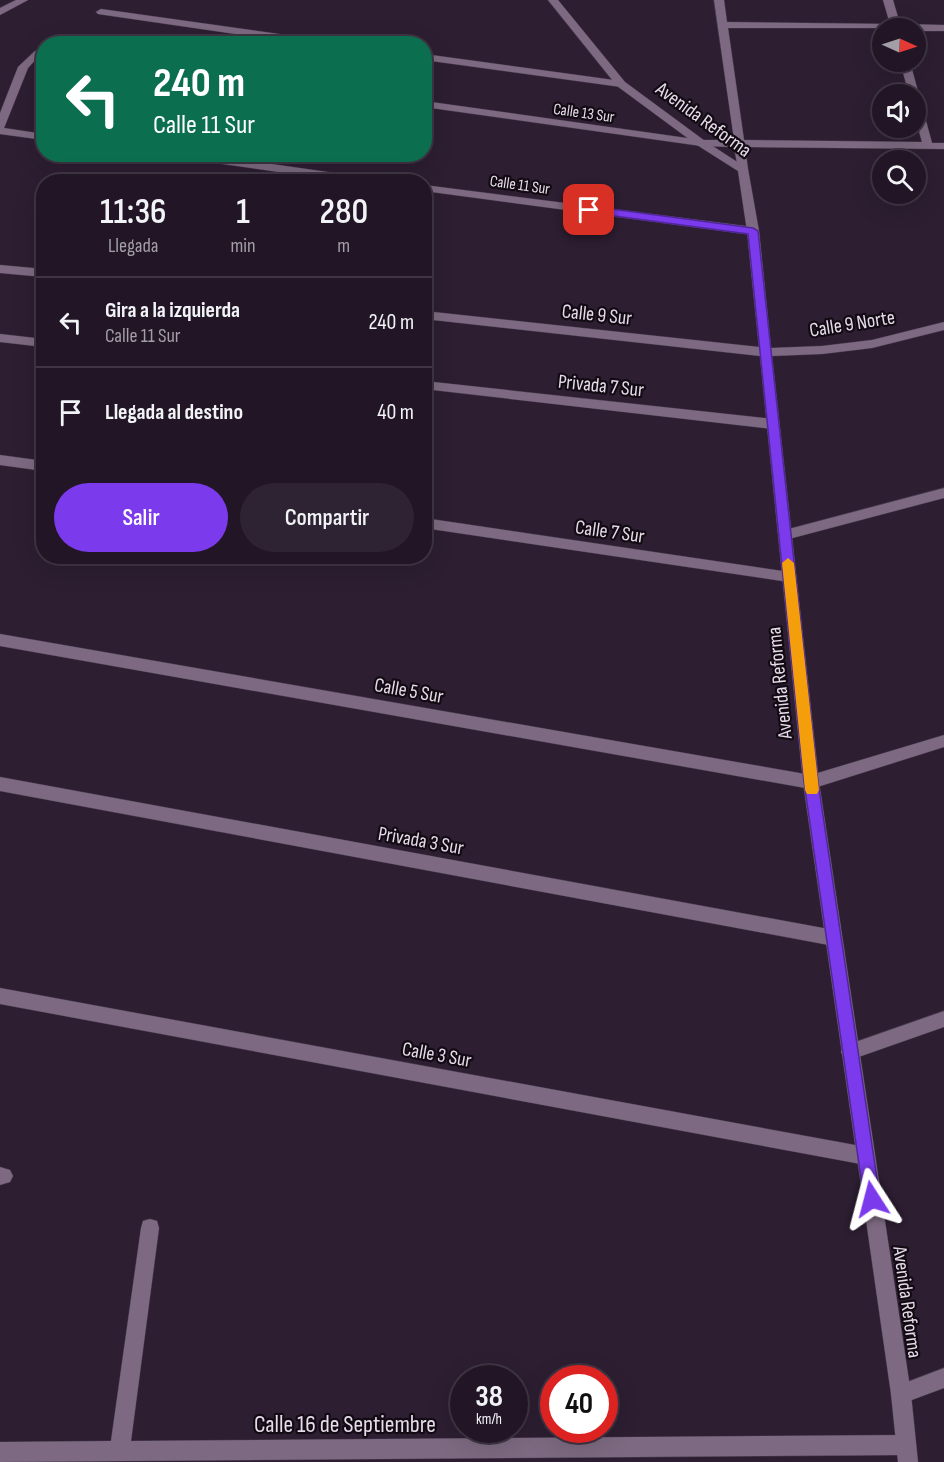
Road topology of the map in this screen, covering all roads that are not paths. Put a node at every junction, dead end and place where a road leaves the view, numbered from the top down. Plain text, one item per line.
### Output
1 (23, 0) edge
2 (553, 0) edge
3 (719, 0) edge
4 (888, 0) edge
5 (0, 12) edge
6 (101, 12) dead end
7 (893, 18) edge
8 (723, 25) junction
9 (872, 28) edge
10 (926, 28) edge
11 (944, 28) edge
12 (272, 36) edge
13 (36, 56) edge
14 (432, 58) edge
15 (621, 84) junction
16 (432, 105) edge
17 (0, 126) edge
18 (0, 131) edge
19 (36, 136) edge
20 (926, 138) edge
21 (701, 143) junction
22 (740, 145) junction
23 (928, 146) junction
24 (944, 146) edge
25 (232, 162) edge
26 (743, 169) junction
27 (319, 174) edge
28 (432, 189) edge
29 (753, 231) junction
30 (0, 269) edge
31 (36, 272) edge
32 (432, 316) edge
33 (944, 326) edge
34 (0, 338) edge
35 (36, 342) edge
36 (766, 352) junction
37 (432, 387) edge
38 (773, 424) junction
39 (0, 460) edge
40 (36, 465) edge
41 (944, 494) edge
42 (432, 524) edge
43 (785, 535) junction
44 (789, 577) junction
45 (0, 640) edge
46 (944, 741) edge
47 (811, 782) junction
48 (0, 783) edge
49 (834, 938) junction
50 (0, 996) edge
51 (944, 1019) edge
52 (850, 1052) junction
53 (866, 1156) junction
54 (150, 1228) dead end
55 (944, 1378) edge
56 (901, 1394) junction
57 (120, 1451) junction
58 (0, 1452) edge
59 (907, 1454) edge

1 - 5 street
2 - 15 street, Avenida Reforma
3 - 8 street
4 - 7 street
6 - 12 street
8 - 9 street
8 - 22 street
10 - 11 street
13 - 17 street
14 - 15 street
15 - 21 street, Avenida Reforma
16 - 21 street, Calle 13 Sur
18 - 19 street
20 - 23 street
21 - 22 street, Calle 13 Sur
21 - 26 street, Avenida Reforma
22 - 23 street, Calle 13 Sur
22 - 26 street
23 - 24 street, Calle 13 Sur
25 - 27 street
26 - 29 street, Avenida Reforma
28 - 29 street, Calle 11 Sur
29 - 36 street, Avenida Reforma
30 - 31 street
32 - 36 street, Calle 9 Sur
33 - 36 street, Calle 9 Norte
34 - 35 street
36 - 38 street, Avenida Reforma
37 - 38 street, Privada 7 Sur
38 - 43 street, Avenida Reforma
39 - 40 street
41 - 43 street
42 - 44 street, Calle 7 Sur
43 - 44 street, Avenida Reforma
44 - 47 street, Avenida Reforma
45 - 47 street, Calle 5 Sur
46 - 47 street
47 - 49 street, Avenida Reforma
48 - 49 street, Privada 3 Sur
49 - 52 street, Avenida Reforma
50 - 53 street, Calle 3 Sur
51 - 52 street
52 - 53 street, Avenida Reforma
53 - 56 street, Avenida Reforma
54 - 57 street
55 - 56 street
56 - 59 street, Avenida Reforma
57 - 58 street, Calle 16 de Septiembre
57 - 59 street, Calle 16 de Septiembre

